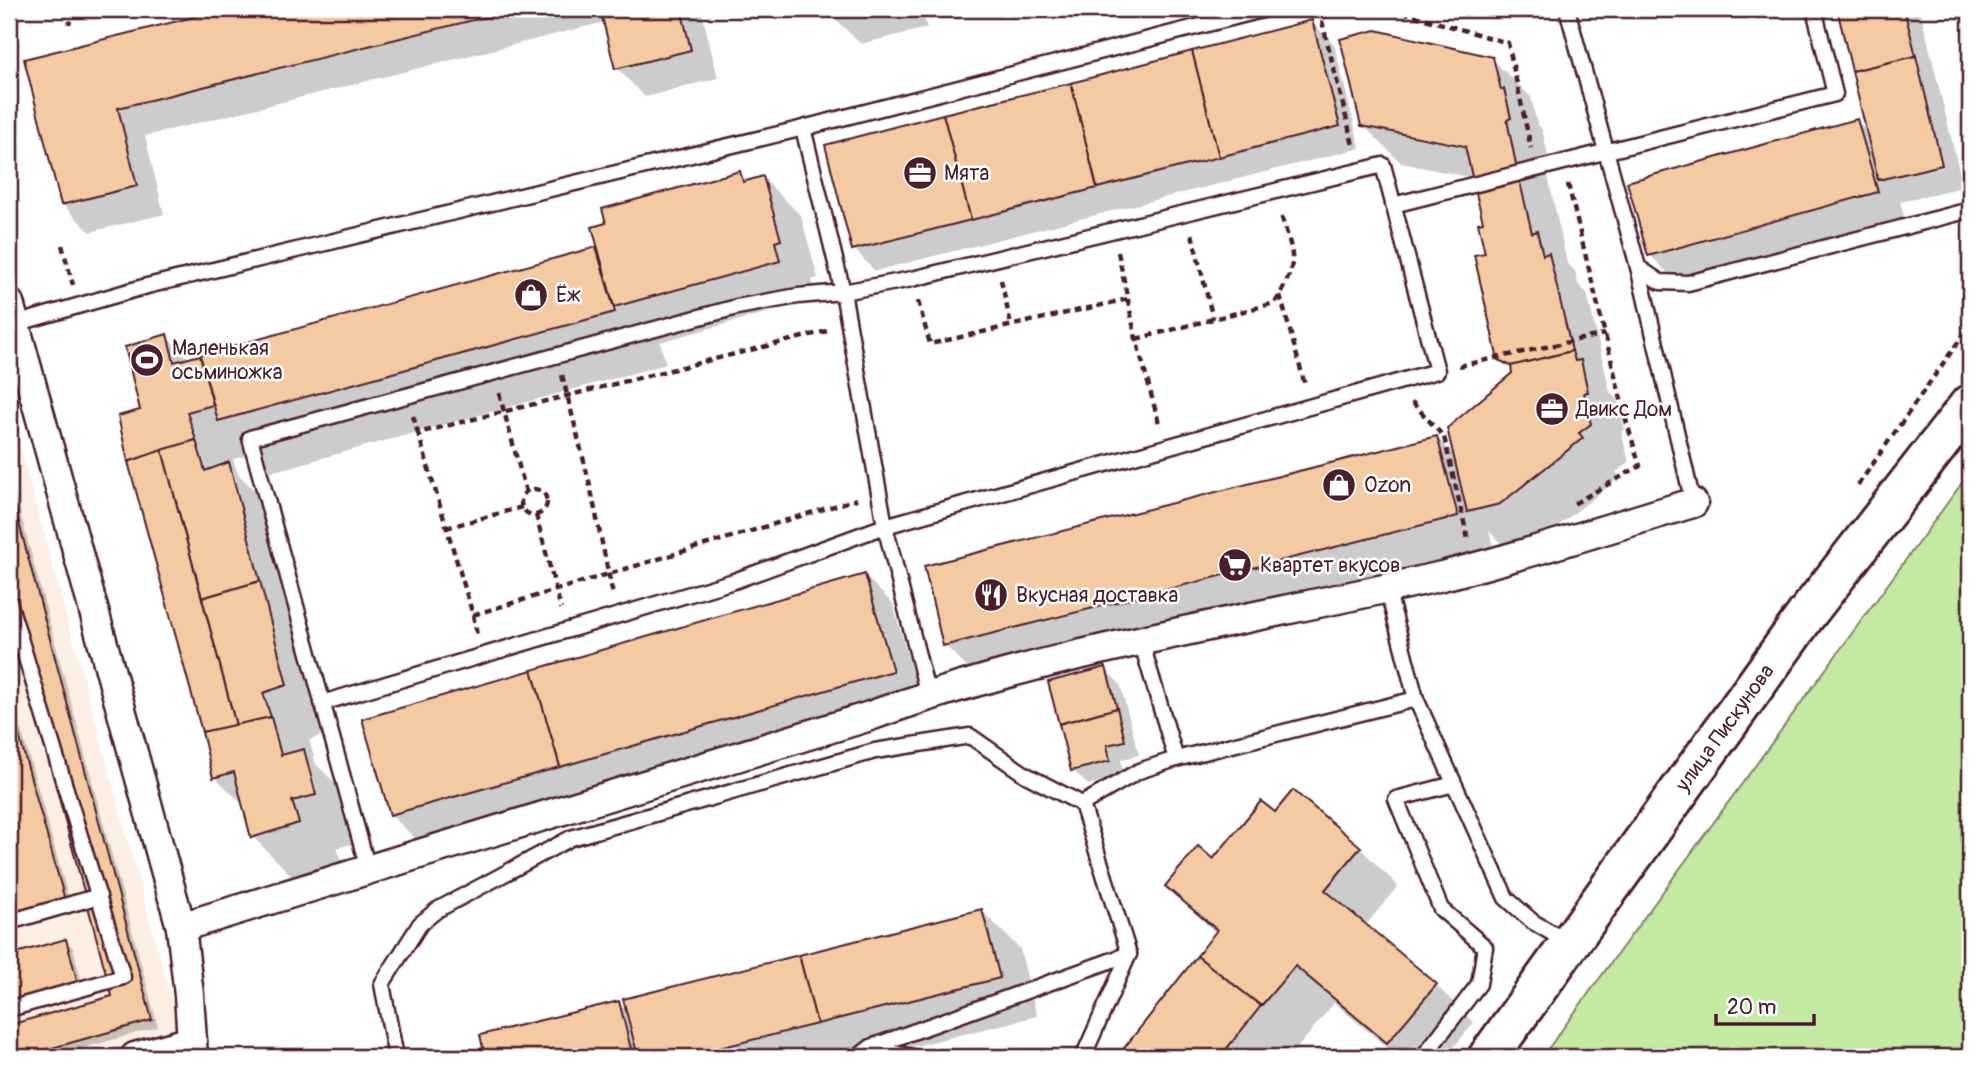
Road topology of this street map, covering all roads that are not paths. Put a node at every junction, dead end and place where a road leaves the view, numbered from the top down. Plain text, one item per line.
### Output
1 (1266, 9) edge
2 (1567, 9) edge
3 (1814, 9) edge
4 (818, 124) junction
5 (1605, 152) junction
6 (1393, 205) junction
7 (1970, 210) edge
8 (1638, 267) junction
9 (843, 292) junction
10 (12, 314) edge
11 (1970, 404) edge
12 (1693, 503) joint
13 (885, 526) junction
14 (1387, 587) junction
15 (9, 602) edge
16 (1141, 641) junction
17 (928, 695) junction
18 (1416, 699) junction
19 (322, 703) junction
20 (1176, 759) junction
21 (1454, 784) junction
22 (1082, 804) junction
23 (368, 869) junction
24 (99, 896) junction
25 (9, 922) edge
26 (181, 927) junction
27 (1570, 944) junction
28 (1129, 954) junction
29 (9, 1009) edge
30 (871, 1048) junction
31 (192, 1049) edge
32 (135, 1057) edge
33 (396, 1057) edge
34 (858, 1057) edge
35 (912, 1057) edge
36 (1083, 1057) edge
37 (1423, 1057) edge
38 (1488, 1057) edge

1 - 4 lane
2 - 5 lane
3 - 5 lane
4 - 9 lane
4 - 10 lane
5 - 6 lane
5 - 8 lane
6 - 9 lane
6 - 13 lane
7 - 8 lane
8 - 12 lane
9 - 13 lane
9 - 19 lane
10 - 26 street
11 - 27 street, улица Пискунова
12 - 14 street
13 - 17 lane
13 - 19 lane
14 - 16 street
14 - 18 lane
15 - 24 lane
16 - 17 street
16 - 20 lane
17 - 23 street
18 - 20 lane
18 - 21 lane
19 - 23 lane
20 - 22 lane
21 - 27 lane
21 - 37 lane
22 - 28 lane
22 - 33 lane
23 - 26 street
24 - 25 lane
24 - 29 lane
26 - 31 street
27 - 38 street, улица Пискунова
28 - 30 lane
28 - 36 lane
30 - 34 lane
30 - 35 lane
31 - 32 street

